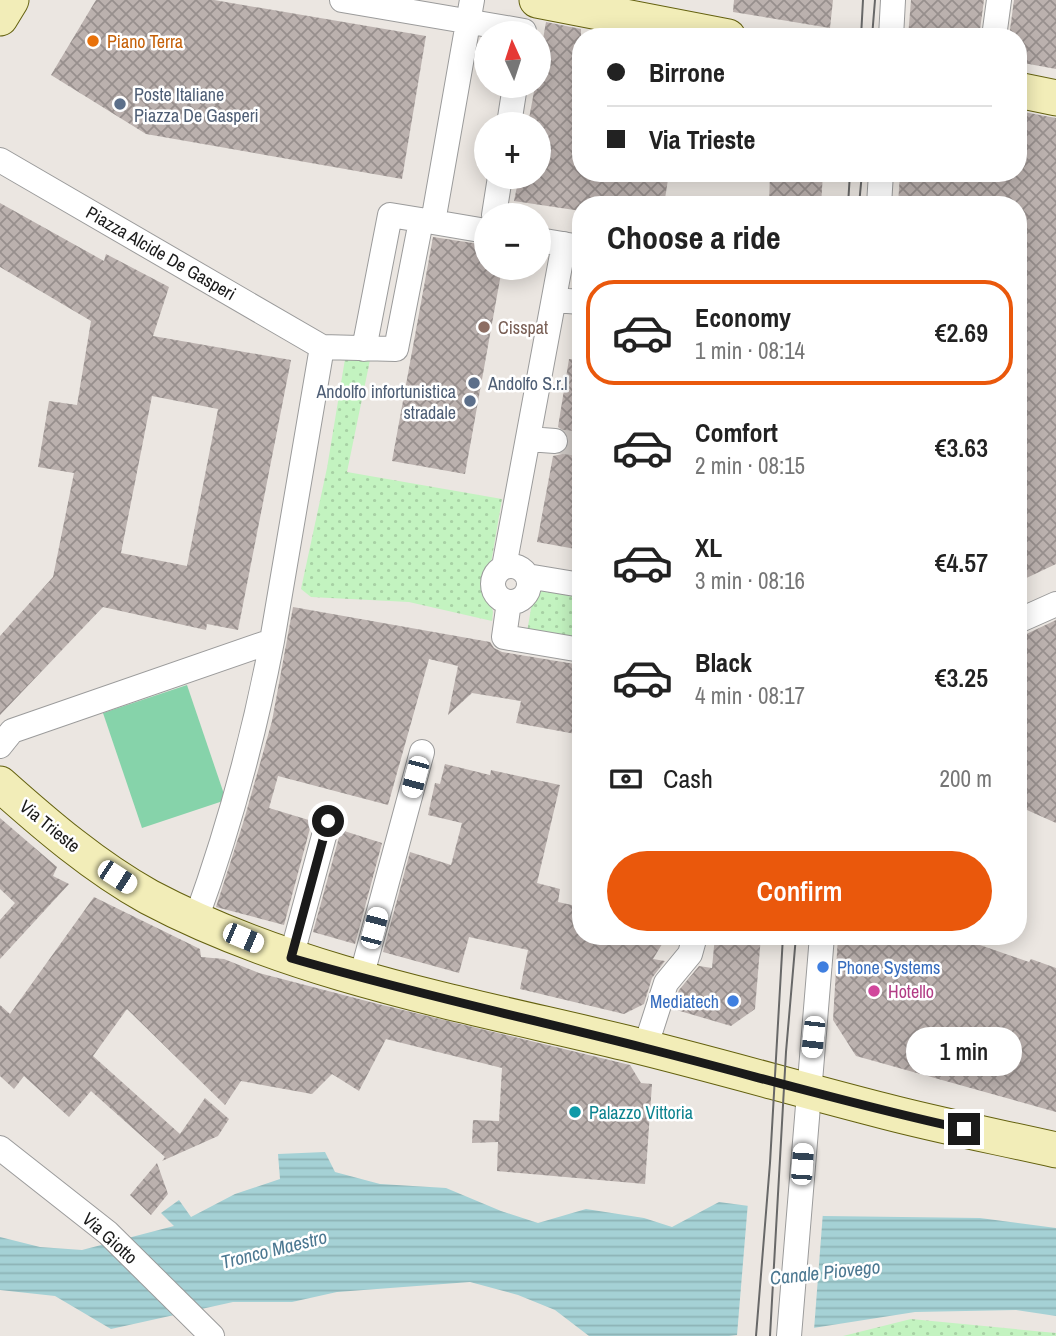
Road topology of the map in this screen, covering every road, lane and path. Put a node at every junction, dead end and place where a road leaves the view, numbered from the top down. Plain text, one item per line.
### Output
1 (11, 0) edge
2 (342, 0) edge
3 (529, 0) edge
4 (893, 0) edge
5 (999, 0) edge
6 (470, 11) edge
7 (0, 18) edge
8 (528, 21) edge
9 (551, 23) edge
10 (616, 28) edge
11 (891, 28) edge
12 (995, 28) edge
13 (1027, 92) edge
14 (1056, 97) edge
15 (0, 160) edge
16 (427, 221) junction
17 (474, 229) edge
18 (551, 242) edge
19 (572, 246) edge
20 (572, 249) edge
21 (554, 300) junction
22 (572, 301) edge
23 (322, 347) junction
24 (528, 439) junction
25 (555, 441) tunnel mouth
26 (516, 571) junction
27 (572, 583) edge
28 (1056, 604) edge
29 (1027, 617) edge
30 (272, 641) junction
31 (572, 648) edge
32 (0, 746) edge
33 (422, 752) dead end
34 (0, 784) edge
35 (328, 821) dead end
36 (196, 919) junction
37 (692, 945) edge
38 (821, 945) edge
39 (291, 958) junction
40 (361, 978) junction
41 (645, 1048) junction
42 (808, 1091) junction
43 (0, 1148) edge
44 (1056, 1150) edge
45 (207, 1331) edge
46 (789, 1336) edge

1 - 7 street
2 - 6 street
3 - 8 street
4 - 11 street
5 - 12 street
6 - 8 street
6 - 16 street
9 - 10 street
13 - 14 street
15 - 23 street, Piazza Alcide De Gasperi
16 - 17 street, Piazza Alcide De Gasperi
16 - 23 street, Piazza Alcide De Gasperi
18 - 19 street
20 - 21 street
21 - 22 street
21 - 24 street
23 - 30 street
24 - 25 street
24 - 26 street
26 - 27 street
26 - 31 street
28 - 29 street
30 - 32 street
30 - 36 street
33 - 40 street
34 - 36 street, Via Trieste
35 - 39 street
36 - 39 street, Via Trieste
37 - 41 street
38 - 42 street
39 - 40 street, Via Trieste
40 - 41 street, Via Trieste
41 - 42 street, Via Trieste
42 - 44 street, Via Trieste
42 - 46 street
43 - 45 street, Via Giotto

